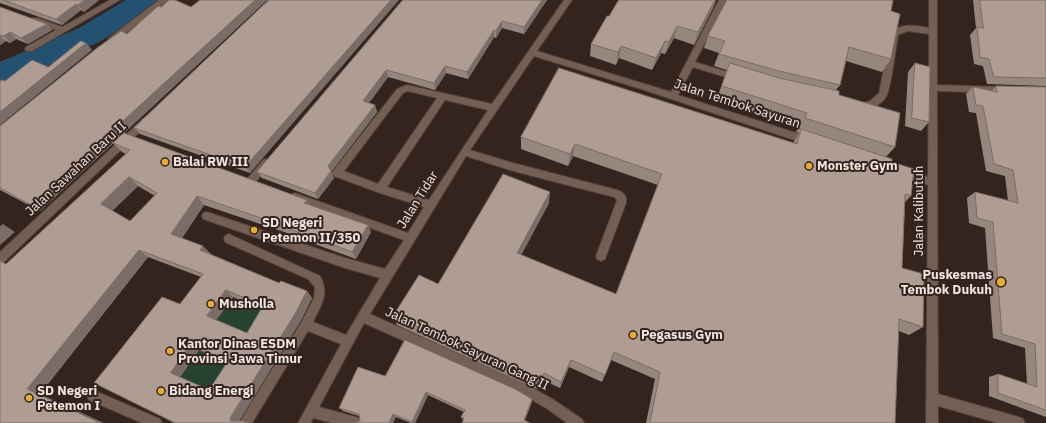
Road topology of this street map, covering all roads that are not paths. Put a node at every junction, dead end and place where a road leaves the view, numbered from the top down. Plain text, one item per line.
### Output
1 (116, 0) edge
2 (164, 0) edge
3 (568, 0) edge
4 (932, 0) edge
5 (719, 2) edge
6 (28, 17) edge
7 (63, 30) junction
8 (934, 32) junction
9 (106, 45) edge
10 (29, 49) dead end
11 (533, 53) junction
12 (690, 63) junction
13 (750, 82) edge
14 (933, 88) junction
15 (1017, 90) edge
16 (443, 96) junction
17 (673, 97) junction
18 (849, 105) edge
19 (495, 108) junction
20 (153, 114) edge
21 (130, 136) junction
22 (144, 141) edge
23 (821, 146) edge
24 (464, 152) junction
25 (272, 157) edge
26 (895, 170) edge
27 (251, 181) edge
28 (932, 182) junction
29 (380, 189) junction
30 (289, 194) edge
31 (431, 205) junction
32 (207, 216) dead end
33 (411, 238) junction
34 (229, 239) dead end
35 (601, 256) dead end
36 (0, 258) edge
37 (388, 275) junction
38 (362, 316) junction
39 (306, 325) junction
40 (348, 341) junction
41 (93, 396) dead end
42 (931, 398) junction
43 (311, 410) junction
44 (156, 423) edge
45 (244, 423) edge
46 (304, 423) edge
47 (356, 423) edge
48 (578, 423) edge
49 (932, 423) edge
50 (1019, 423) edge

1 - 7 street
2 - 9 street
3 - 11 street, Jalan Tidar
4 - 8 street, Jalan Kalibutuh
5 - 12 street
6 - 7 street
7 - 10 street
8 - 14 street, Jalan Kalibutuh
8 - 18 street
11 - 17 street, Jalan Tembok Sayuran
11 - 19 street, Jalan Tidar
12 - 13 street
12 - 17 street
14 - 15 street
14 - 28 street, Jalan Kalibutuh
16 - 19 street
16 - 29 street
16 - 29 street
17 - 23 street, Jalan Tembok Sayuran
19 - 24 street, Jalan Tidar
20 - 21 street, Jalan Sawahan Baru II
21 - 22 street
21 - 36 street, Jalan Sawahan Baru II
24 - 31 street, Jalan Tidar
24 - 35 street
25 - 27 street
26 - 28 street
28 - 42 street, Jalan Kalibutuh
29 - 31 street
30 - 33 street
31 - 33 street, Jalan Tidar
32 - 37 street
33 - 37 street, Jalan Tidar
34 - 39 street
37 - 38 street, Jalan Tidar
38 - 40 street, Jalan Tidar
38 - 48 street, Jalan Tembok Sayuran Gang II
39 - 40 street
39 - 45 street
40 - 43 street, Jalan Tidar
41 - 44 street
42 - 49 street, Jalan Kalibutuh
42 - 50 street
43 - 46 street, Jalan Tidar
43 - 47 street

